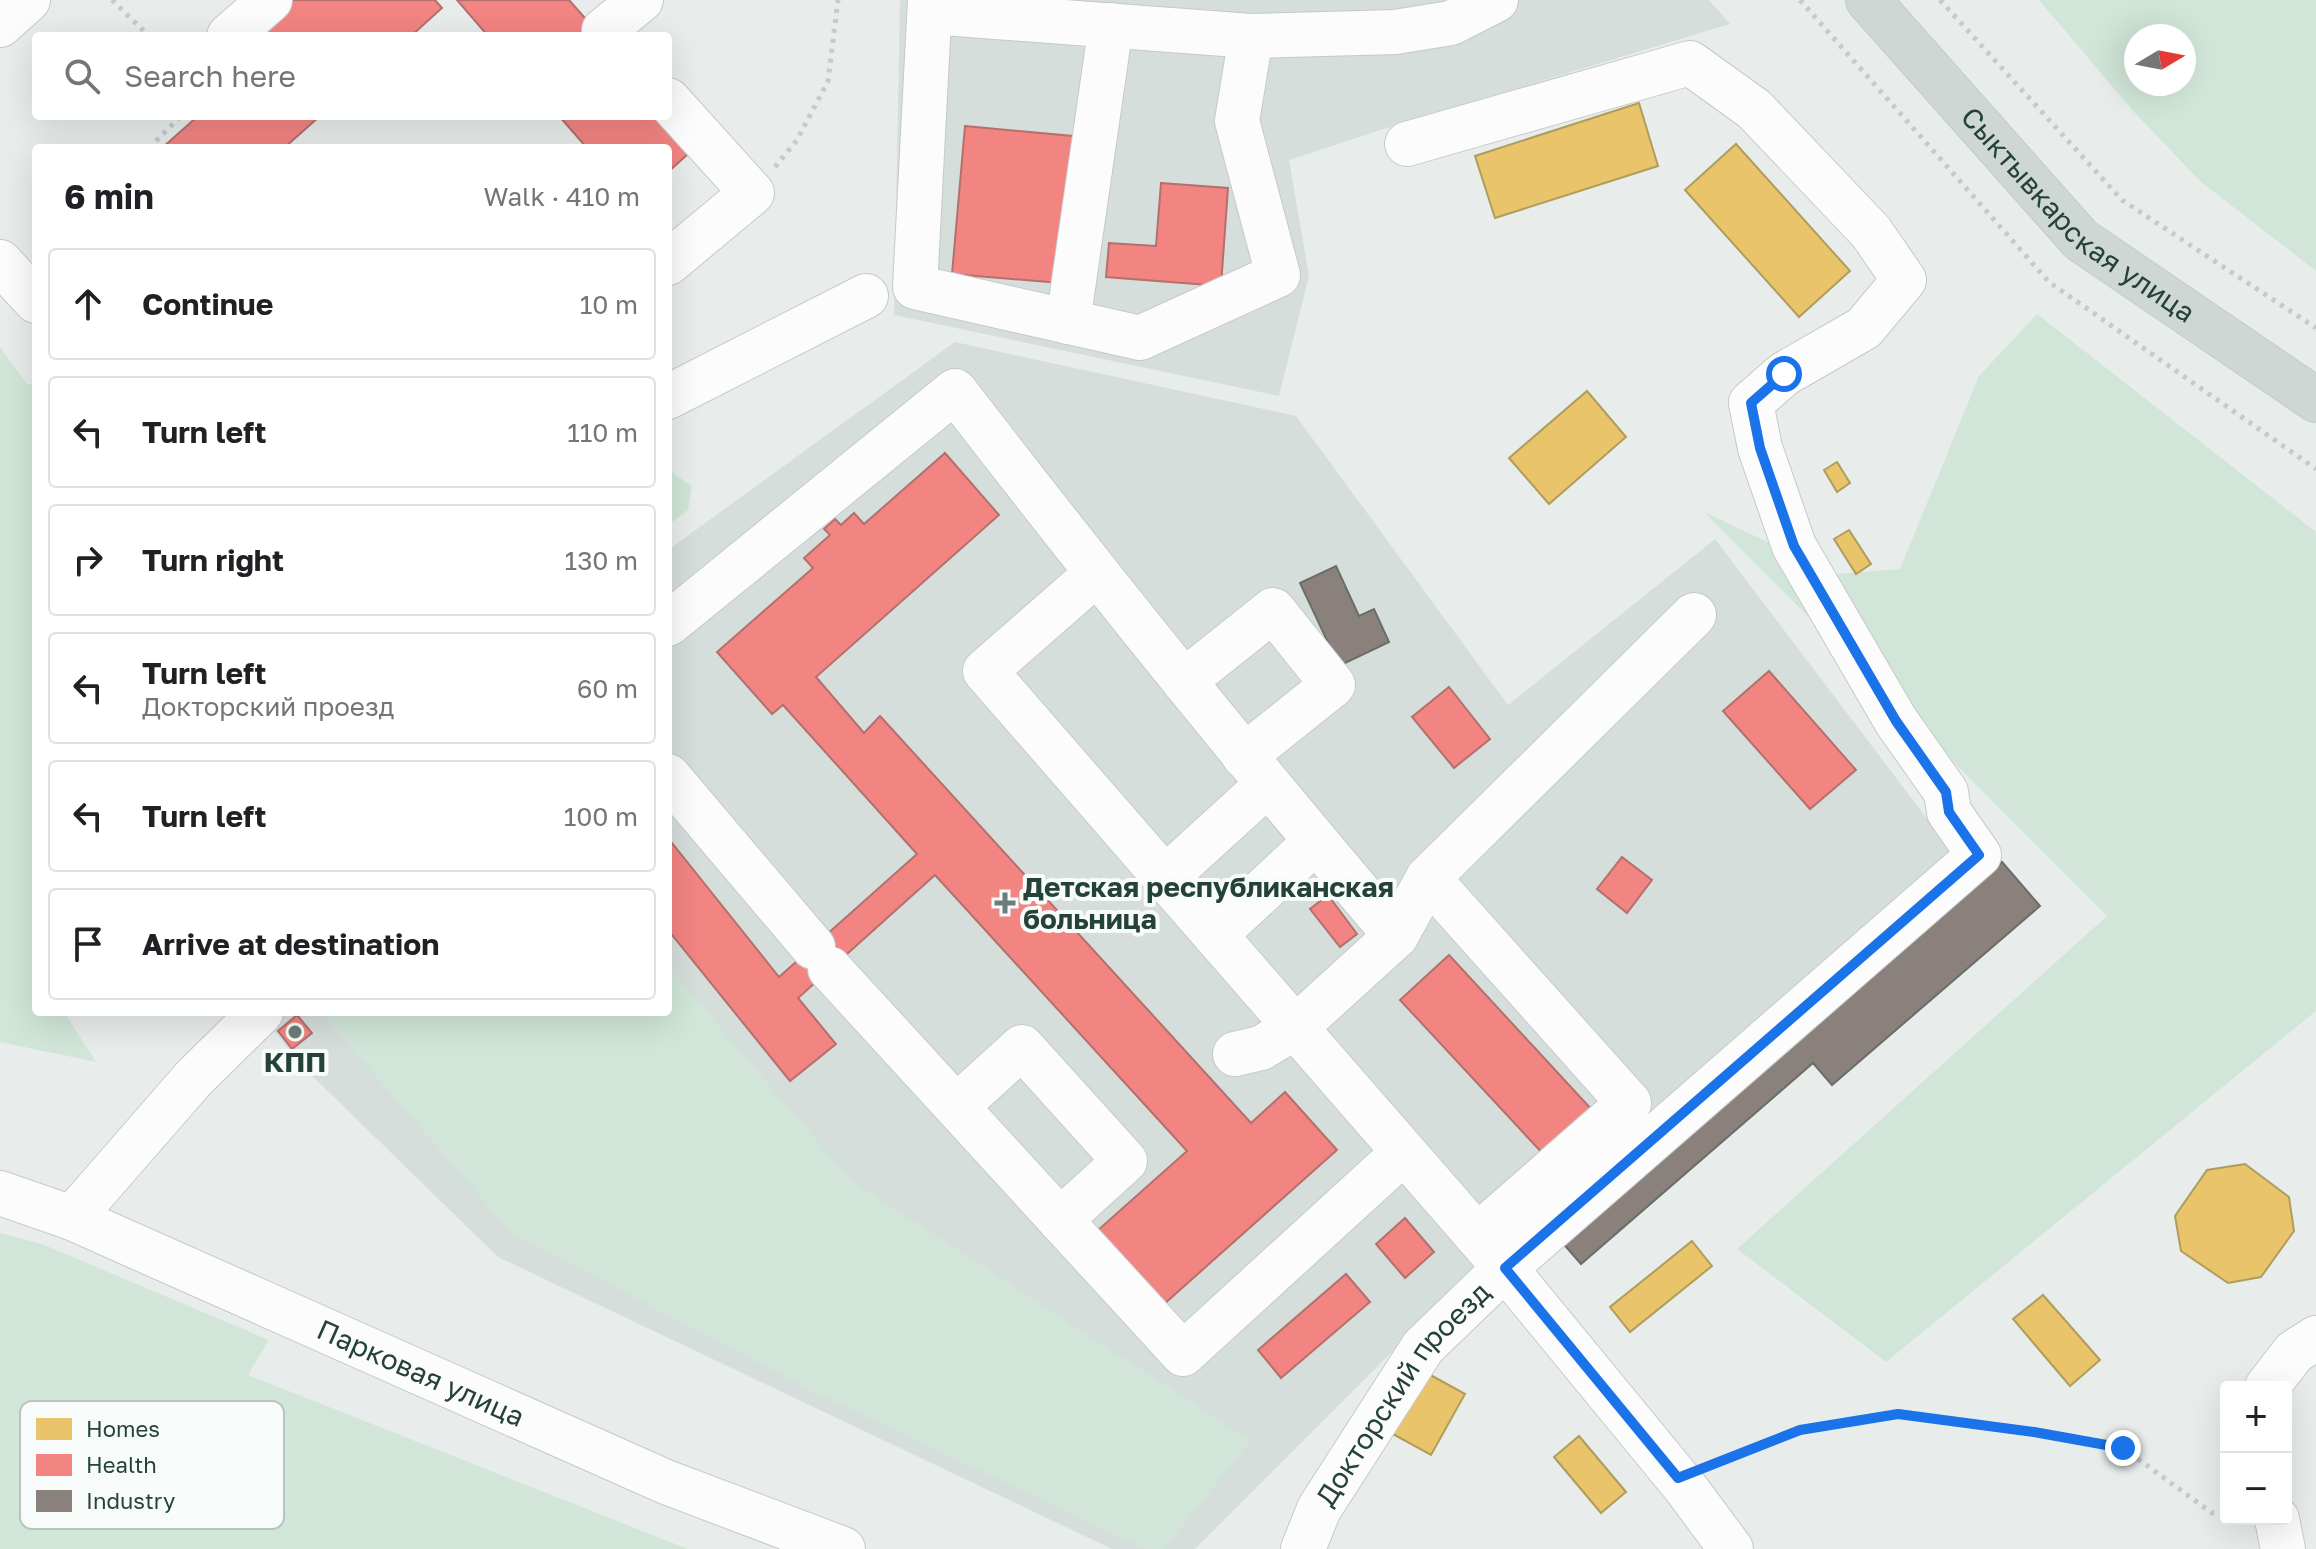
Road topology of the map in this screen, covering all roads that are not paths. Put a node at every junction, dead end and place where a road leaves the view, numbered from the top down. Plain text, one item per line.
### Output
1 (28, 0) edge
2 (270, 0) edge
3 (641, 0) edge
4 (1496, 0) edge
5 (1868, 0) edge
6 (930, 6) edge
7 (0, 25) edge
8 (1111, 25) junction
9 (234, 32) edge
10 (606, 32) edge
11 (1251, 36) junction
12 (672, 104) edge
13 (1407, 144) dead end
14 (672, 260) edge
15 (866, 296) dead end
16 (1068, 322) junction
17 (672, 395) edge
18 (2316, 400) edge
19 (1096, 574) junction
20 (1694, 615) dead end
21 (672, 621) edge
22 (1184, 681) junction
23 (1256, 770) junction
24 (672, 781) edge
25 (1315, 842) junction
26 (1165, 878) junction
27 (1428, 878) junction
28 (1215, 935) junction
29 (1396, 936) junction
30 (257, 1016) edge
31 (1296, 1027) junction
32 (1235, 1054) dead end
33 (957, 1106) junction
34 (1404, 1152) junction
35 (0, 1193) edge
36 (72, 1218) junction
37 (1060, 1220) junction
38 (1491, 1252) junction
39 (2316, 1338) edge
40 (2272, 1381) edge
41 (2278, 1525) edge
42 (843, 1549) edge
43 (1303, 1549) edge
44 (1731, 1549) edge
45 (2283, 1549) edge

1 - 7 street
2 - 9 street
3 - 10 street
4 - 11 street
5 - 18 main road, Сыктывкарская улица
6 - 8 street
6 - 16 street
8 - 11 street
8 - 16 street
11 - 16 street
12 - 14 street
13 - 38 street
15 - 17 street
19 - 21 street
19 - 22 street
19 - 26 street
20 - 27 street
22 - 23 street
22 - 23 street
23 - 25 street
23 - 26 street
24 - 33 street
25 - 28 street
25 - 29 street
26 - 28 street
27 - 29 street
27 - 38 street
28 - 31 street
29 - 31 street
30 - 36 street
31 - 32 street
31 - 34 street
33 - 37 street
33 - 37 street
34 - 37 street
34 - 38 street
35 - 36 street, Парковая улица
36 - 42 street, Парковая улица
38 - 43 street, Докторский проезд
38 - 44 street, Докторский проезд
39 - 40 street
41 - 45 street

